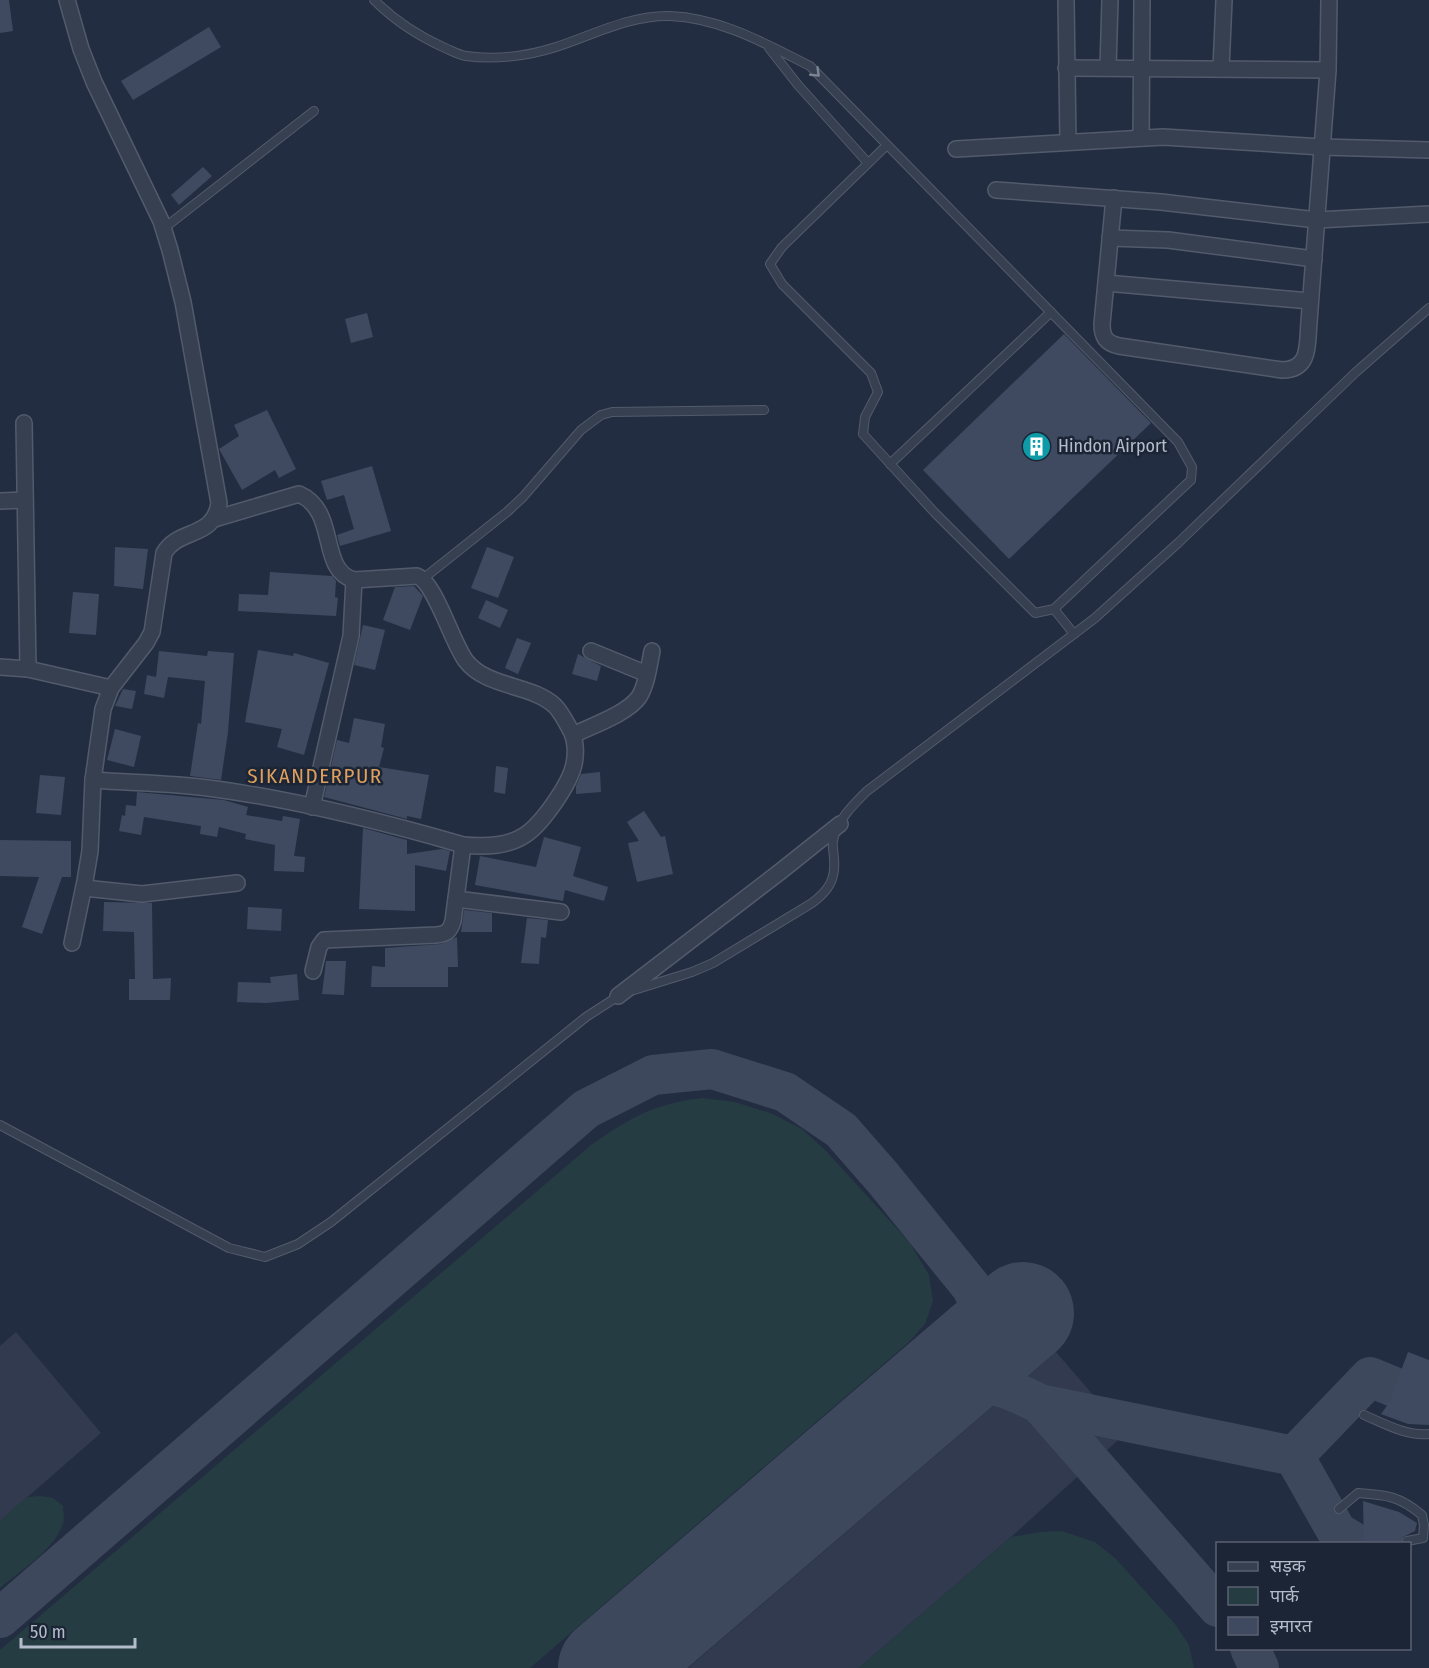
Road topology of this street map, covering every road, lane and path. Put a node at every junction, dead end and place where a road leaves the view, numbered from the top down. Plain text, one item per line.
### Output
1 (66, 0) edge
2 (374, 0) edge
3 (1066, 0) edge
4 (1110, 0) edge
5 (1142, 0) edge
6 (1224, 0) edge
7 (1329, 0) edge
8 (766, 44) junction
9 (1066, 68) junction
10 (1108, 68) junction
11 (1142, 69) junction
12 (1221, 69) junction
13 (1328, 70) junction
14 (314, 111) dead end
15 (1141, 138) junction
16 (1068, 142) junction
17 (887, 145) junction
18 (1322, 147) junction
19 (956, 149) dead end
20 (1429, 150) edge
21 (868, 163) junction
22 (996, 190) dead end
23 (1114, 198) junction
24 (1429, 214) edge
25 (1317, 220) junction
26 (163, 229) junction
27 (1110, 238) junction
28 (1314, 259) junction
29 (1106, 283) junction
30 (1310, 302) junction
31 (1429, 308) edge
32 (1051, 312) junction
33 (764, 410) dead end
34 (24, 423) dead end
35 (890, 464) junction
36 (0, 501) edge
37 (25, 501) junction
38 (214, 519) junction
39 (424, 578) junction
40 (354, 580) junction
41 (1054, 609) junction
42 (1074, 634) junction
43 (591, 651) dead end
44 (652, 651) dead end
45 (0, 667) edge
46 (28, 669) junction
47 (647, 674) junction
48 (111, 688) junction
49 (573, 735) junction
50 (93, 780) junction
51 (312, 807) junction
52 (840, 824) junction
53 (464, 845) junction
54 (237, 883) dead end
55 (84, 888) junction
56 (456, 899) junction
57 (561, 912) dead end
58 (72, 943) dead end
59 (313, 971) dead end
60 (618, 996) junction
61 (0, 1125) edge
62 (1364, 1415) dead end
63 (1429, 1434) edge
64 (1339, 1509) dead end
65 (1407, 1541) dead end

1 - 26 street
2 - 8 lane
3 - 9 street
4 - 10 street
5 - 11 street
6 - 12 street
7 - 13 street
8 -> 17 lane
8 - 21 lane
9 - 10 street
9 - 16 street
10 - 11 street
11 - 12 street
11 - 15 street
12 - 13 street
13 - 18 street
14 - 26 lane
15 - 16 street
15 - 18 street
16 - 19 street
17 - 21 lane
17 - 32 lane
18 - 20 street
18 - 25 street
21 - 35 lane
22 - 23 street
23 - 25 street
23 - 27 street
24 - 25 street
25 - 28 street
26 - 38 street
27 - 28 street
27 - 29 street
28 - 30 street
29 - 30 street
29 - 30 street
31 - 42 lane
32 - 35 lane
32 - 41 lane
33 - 39 lane
34 - 37 street
35 - 41 lane
36 - 37 street
37 - 46 street
38 - 40 street
38 - 48 street
39 - 40 street
39 - 49 street
40 - 51 street
41 - 42 lane
42 - 52 lane
43 - 47 street
44 - 47 street
45 - 46 street
46 - 48 street
47 - 49 street
48 - 50 street
49 - 53 street
50 - 51 street
50 - 55 street
51 - 53 street
52 - 60 street
52 - 60 lane
53 - 56 street
54 - 55 street
55 - 58 street
56 - 57 street
56 - 59 street
60 - 61 lane
62 - 63 lane
64 - 65 lane

